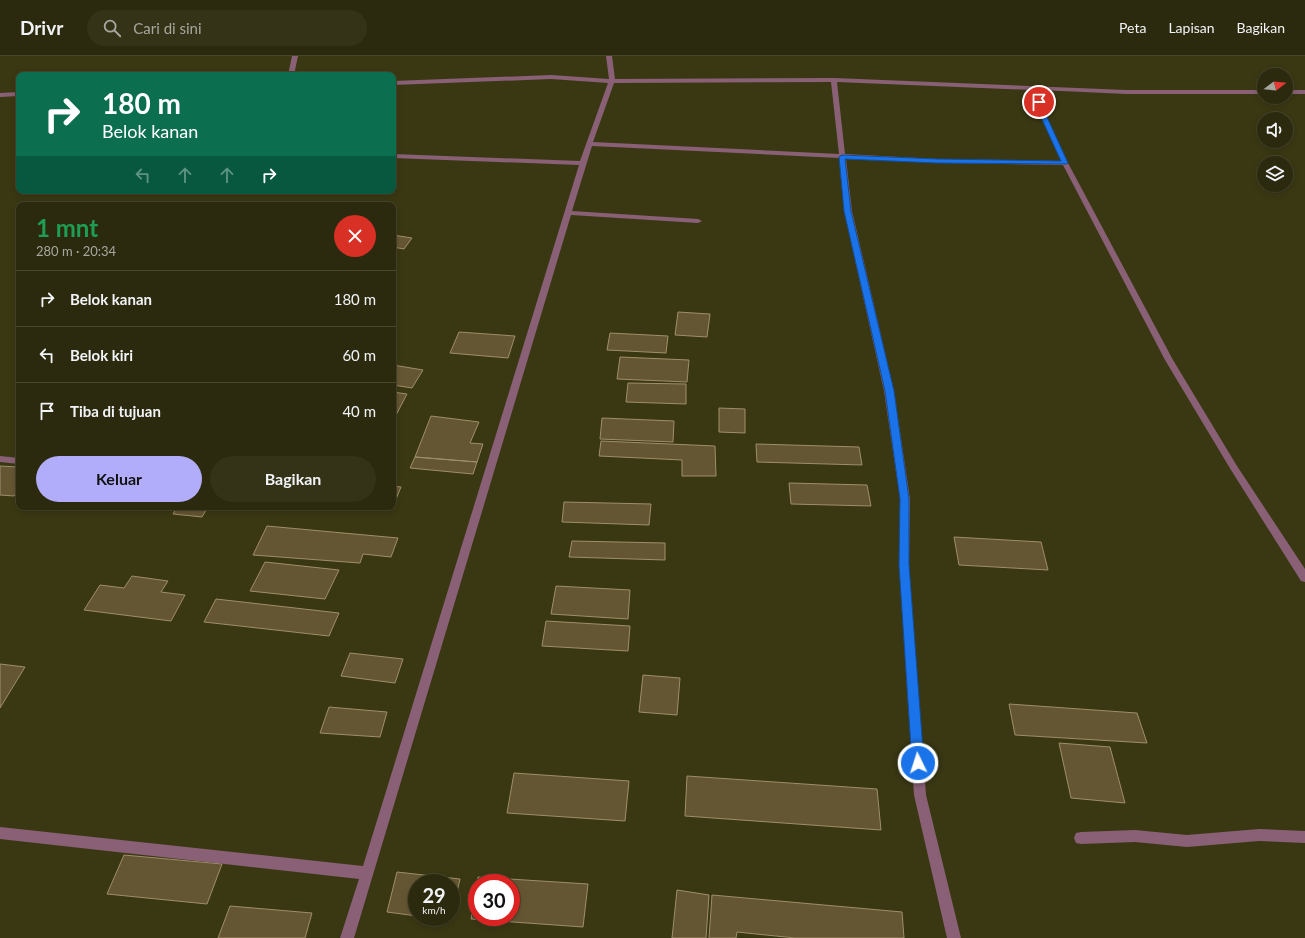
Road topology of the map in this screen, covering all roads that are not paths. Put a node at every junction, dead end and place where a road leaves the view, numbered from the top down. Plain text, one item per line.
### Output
1 (295, 56) edge
2 (609, 56) edge
3 (292, 72) edge
4 (612, 80) junction
5 (834, 80) junction
6 (396, 83) edge
7 (1036, 88) junction
8 (1257, 92) edge
9 (1293, 92) edge
10 (1305, 92) edge
11 (16, 94) edge
12 (0, 95) edge
13 (589, 144) junction
14 (396, 156) edge
15 (842, 157) junction
16 (584, 163) junction
17 (1065, 163) junction
18 (569, 213) junction
19 (698, 221) dead end
20 (0, 459) edge
21 (16, 461) edge
22 (1305, 578) edge
23 (0, 833) edge
24 (1305, 837) edge
25 (1081, 838) dead end
26 (368, 873) junction
27 (347, 938) edge
28 (954, 938) edge

1 - 3 street
2 - 4 street
4 - 5 street
4 - 6 street
4 - 13 street
5 - 7 street
5 - 15 street
7 - 8 street
7 - 17 street
9 - 10 street
11 - 12 street
13 - 15 street
13 - 16 street
14 - 16 street
15 - 17 street
15 - 28 street
16 - 18 street
17 - 22 street
18 - 19 street
18 - 26 street
20 - 21 street
23 - 26 street
24 - 25 street
26 - 27 street

